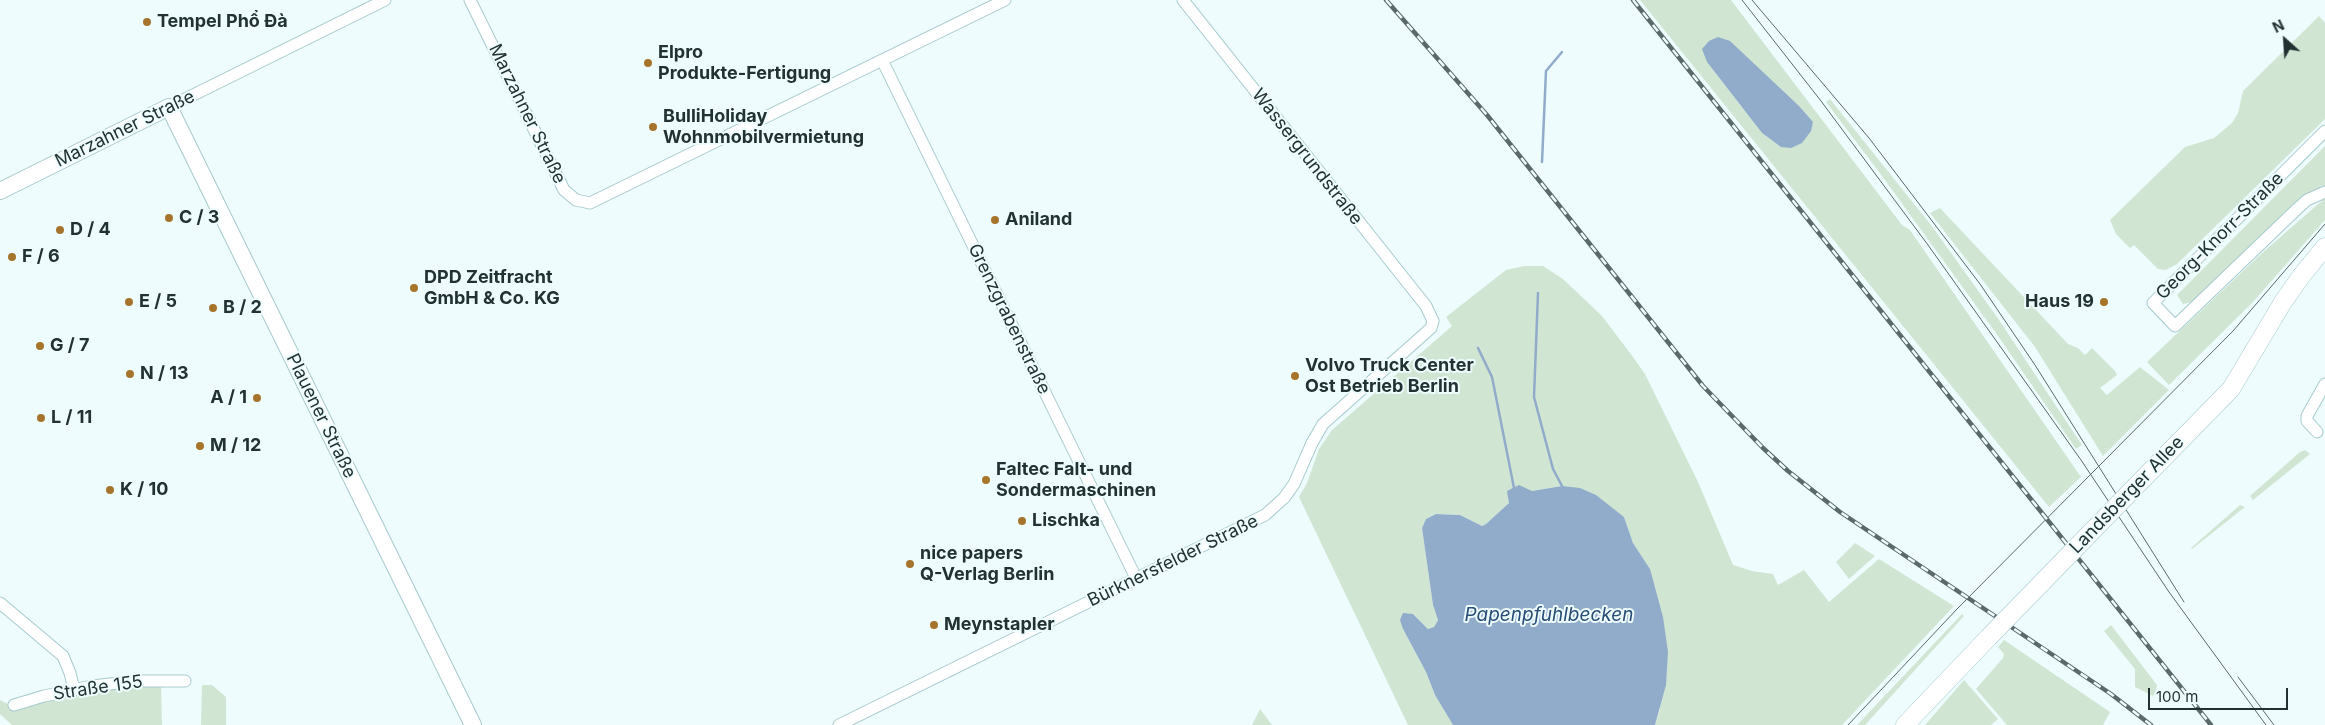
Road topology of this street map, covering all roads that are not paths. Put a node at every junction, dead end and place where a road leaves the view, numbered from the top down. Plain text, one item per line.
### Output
1 (385, 0) edge
2 (470, 0) edge
3 (1005, 0) edge
4 (1183, 0) edge
5 (882, 60) junction
6 (169, 107) junction
7 (2325, 131) edge
8 (0, 191) edge
9 (2325, 192) edge
10 (2324, 251) edge
11 (1431, 314) joint
12 (2325, 384) edge
13 (2318, 432) edge
14 (1136, 578) junction
15 (0, 603) edge
16 (185, 681) dead end
17 (74, 689) junction
18 (14, 705) dead end
19 (473, 725) edge
20 (839, 725) edge
21 (1906, 725) edge

1 - 6 street, Marzahner Straße
2 - 5 street, Marzahner Straße
3 - 5 street, Marzahner Straße
4 - 11 street, Wassergrundstraße
5 - 14 street, Grenzgrabenstraße
6 - 8 street, Marzahner Straße
6 - 19 street, Plauener Straße
7 - 9 street, Georg-Knorr-Straße
10 - 21 main road, Landsberger Allee, bridge
11 - 14 street, Bürknersfelder Straße
12 - 13 street
14 - 20 street, Bürknersfelder Straße
15 - 17 street
16 - 17 street, Straße 155
17 - 18 street, Straße 155

